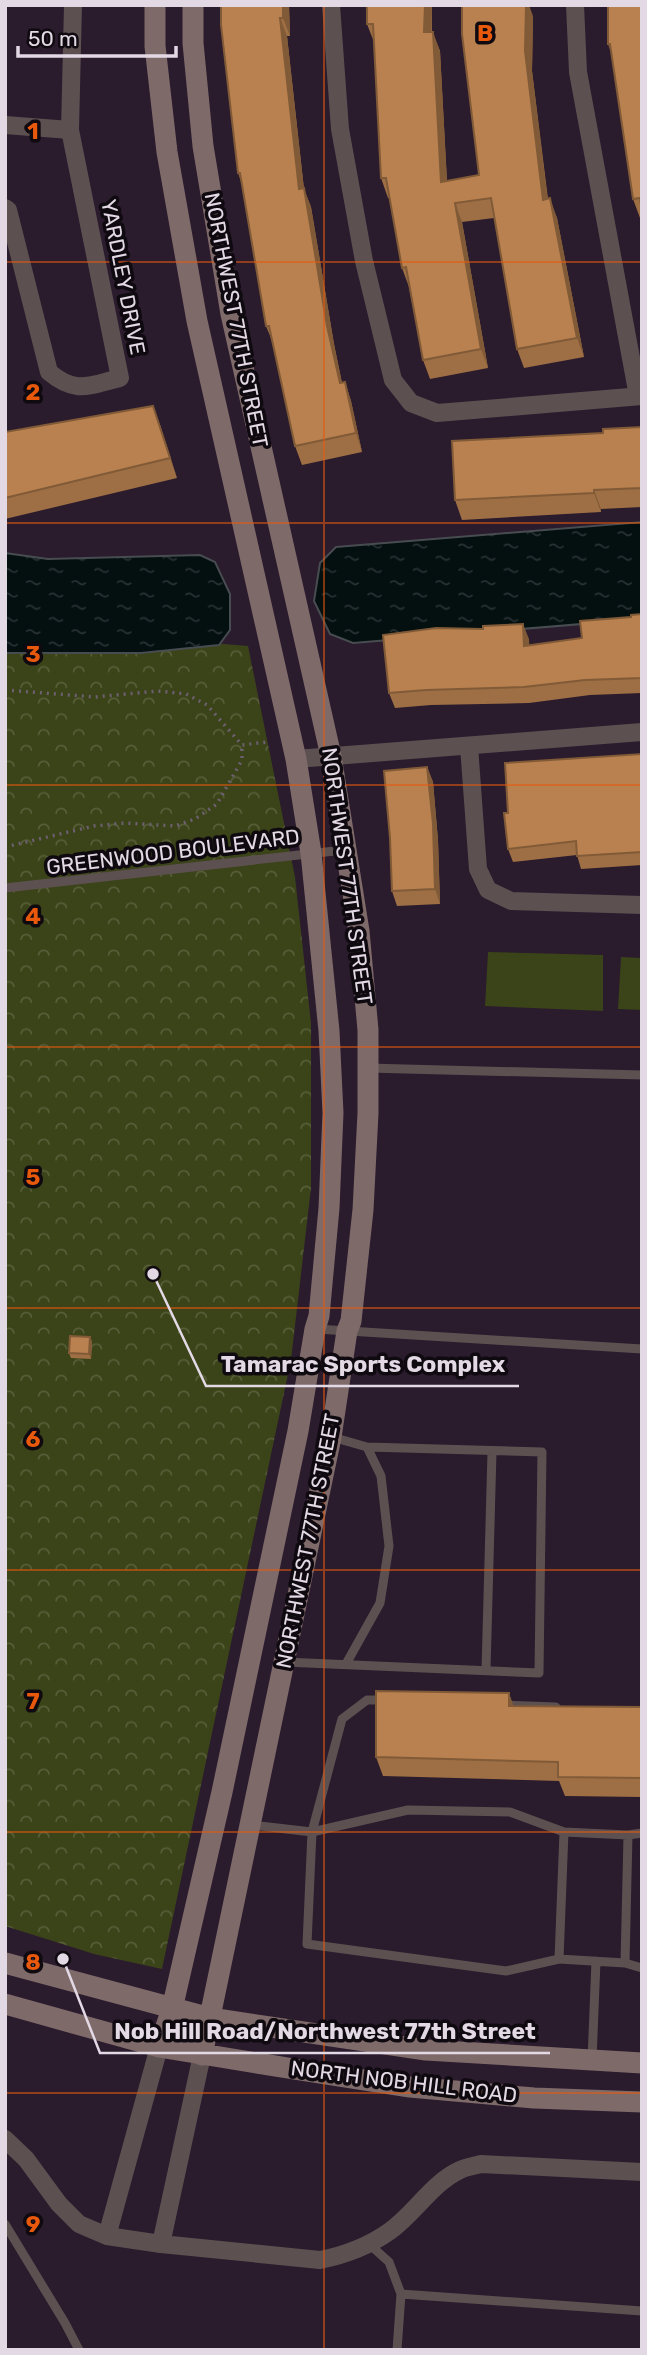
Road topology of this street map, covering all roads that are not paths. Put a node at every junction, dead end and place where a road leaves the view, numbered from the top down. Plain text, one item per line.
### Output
1 (73, 5) edge
2 (155, 5) edge
3 (193, 5) edge
4 (331, 5) edge
5 (575, 5) edge
6 (5, 125) edge
7 (70, 130) junction
8 (5, 208) edge
9 (640, 396) edge
10 (642, 732) edge
11 (468, 746) junction
12 (331, 756) junction
13 (296, 759) junction
14 (345, 850) junction
15 (311, 853) junction
16 (5, 888) edge
17 (642, 905) edge
18 (368, 1068) junction
19 (642, 1075) edge
20 (315, 1329) junction
21 (346, 1331) junction
22 (642, 1349) edge
23 (331, 1437) junction
24 (367, 1447) junction
25 (492, 1452) junction
26 (284, 1662) junction
27 (346, 1664) junction
28 (486, 1670) junction
29 (394, 1701) edge
30 (491, 1704) edge
31 (573, 1707) edge
32 (250, 1825) junction
33 (312, 1832) junction
34 (564, 1832) junction
35 (642, 1833) edge
36 (628, 1835) junction
37 (559, 1959) junction
38 (596, 1961) junction
39 (5, 1963) edge
40 (625, 1963) junction
41 (642, 1968) edge
42 (5, 2004) edge
43 (172, 2009) junction
44 (210, 2018) junction
45 (159, 2047) junction
46 (202, 2055) junction
47 (592, 2062) junction
48 (642, 2063) edge
49 (642, 2102) edge
50 (5, 2139) edge
51 (642, 2172) edge
52 (5, 2224) edge
53 (107, 2236) junction
54 (161, 2244) junction
55 (369, 2244) junction
56 (401, 2294) junction
57 (642, 2311) edge
58 (79, 2350) edge
59 (397, 2350) edge

1 - 7 street
2 - 13 street, NORTHWEST 77TH STREET
3 - 12 street, NORTHWEST 77TH STREET
4 - 9 street
5 - 9 street
6 - 7 street
7 - 8 street, YARDLEY DRIVE
10 - 11 street
11 - 12 street
11 - 17 street
12 - 13 street
12 - 14 street, NORTHWEST 77TH STREET
13 - 15 street, NORTHWEST 77TH STREET
14 - 15 lane, GREENWOOD BOULEVARD
14 - 18 street, NORTHWEST 77TH STREET
15 - 16 lane, GREENWOOD BOULEVARD
15 - 20 street, NORTHWEST 77TH STREET
18 - 19 lane
18 - 21 street, NORTHWEST 77TH STREET
20 - 21 lane
20 - 43 street, NORTHWEST 77TH STREET
21 - 22 lane
21 - 23 street, NORTHWEST 77TH STREET
23 - 24 lane
23 - 26 street, NORTHWEST 77TH STREET
24 - 25 lane
24 - 27 lane
25 - 28 lane
25 - 28 lane
26 - 27 lane
26 - 32 street, NORTHWEST 77TH STREET
27 - 28 lane
29 - 33 lane
30 - 31 lane
32 - 33 lane
32 - 44 street, NORTHWEST 77TH STREET
33 - 34 lane
33 - 37 lane
34 - 36 lane
34 - 37 lane
35 - 36 lane
36 - 40 lane
37 - 38 lane
38 - 40 lane
38 - 47 lane
39 - 43 street, NORTH NOB HILL ROAD
40 - 41 lane
42 - 45 street, NORTH NOB HILL ROAD
43 - 44 street, NORTH NOB HILL ROAD
43 - 45 street, NORTHWEST 77TH STREET
44 - 46 street, NORTHWEST 77TH STREET
44 - 47 street, NORTH NOB HILL ROAD
45 - 46 street, NORTH NOB HILL ROAD
45 - 53 street, NORTHWEST 77TH STREET
46 - 49 street, NORTH NOB HILL ROAD
46 - 54 street, NORTHWEST 77TH STREET
47 - 48 street, NORTH NOB HILL ROAD
50 - 53 street
51 - 55 street
52 - 58 lane
53 - 54 street
54 - 55 street
55 - 56 lane
56 - 57 lane
56 - 59 lane

